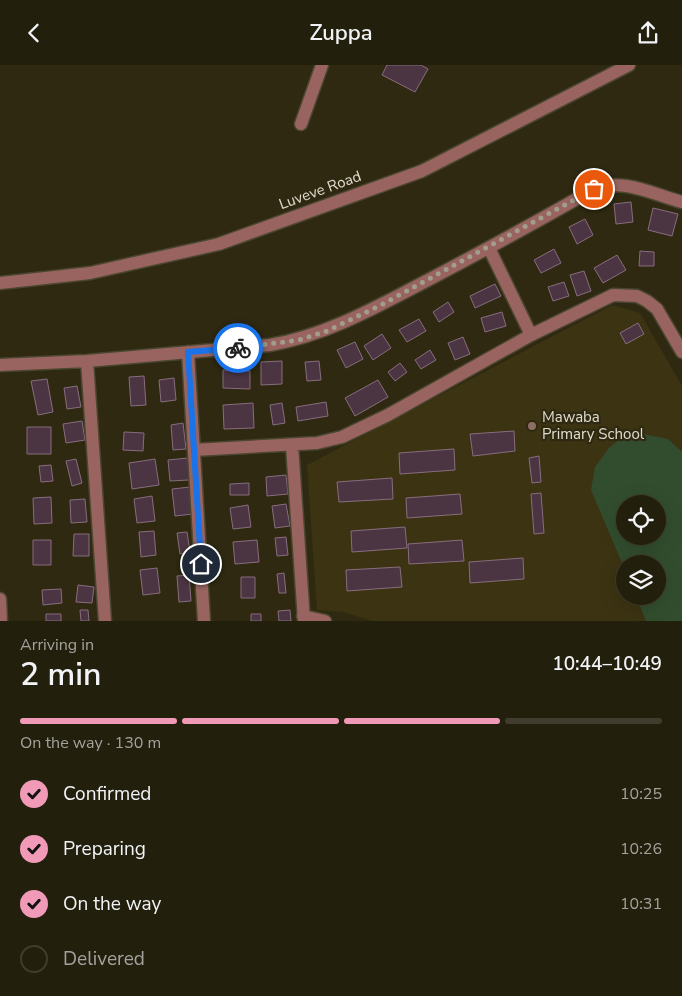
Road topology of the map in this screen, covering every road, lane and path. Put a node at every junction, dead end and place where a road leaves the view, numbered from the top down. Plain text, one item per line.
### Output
1 (322, 65) edge
2 (629, 65) edge
3 (301, 124) dead end
4 (682, 202) edge
5 (489, 248) junction
6 (0, 283) edge
7 (532, 335) junction
8 (682, 351) edge
9 (188, 352) junction
10 (87, 361) junction
11 (0, 365) edge
12 (292, 445) junction
13 (194, 450) junction
14 (0, 599) edge
15 (304, 619) edge
16 (1, 621) edge
17 (105, 621) edge
18 (204, 621) edge
19 (325, 621) edge

1 - 3 street
2 - 6 street, Luveve Road
4 - 5 street
5 - 7 street
5 - 9 street
7 - 8 street
7 - 12 street
9 - 10 street
9 - 13 street
10 - 11 street
10 - 17 street
12 - 13 street
12 - 15 street
13 - 18 street
14 - 16 street
15 - 19 street

